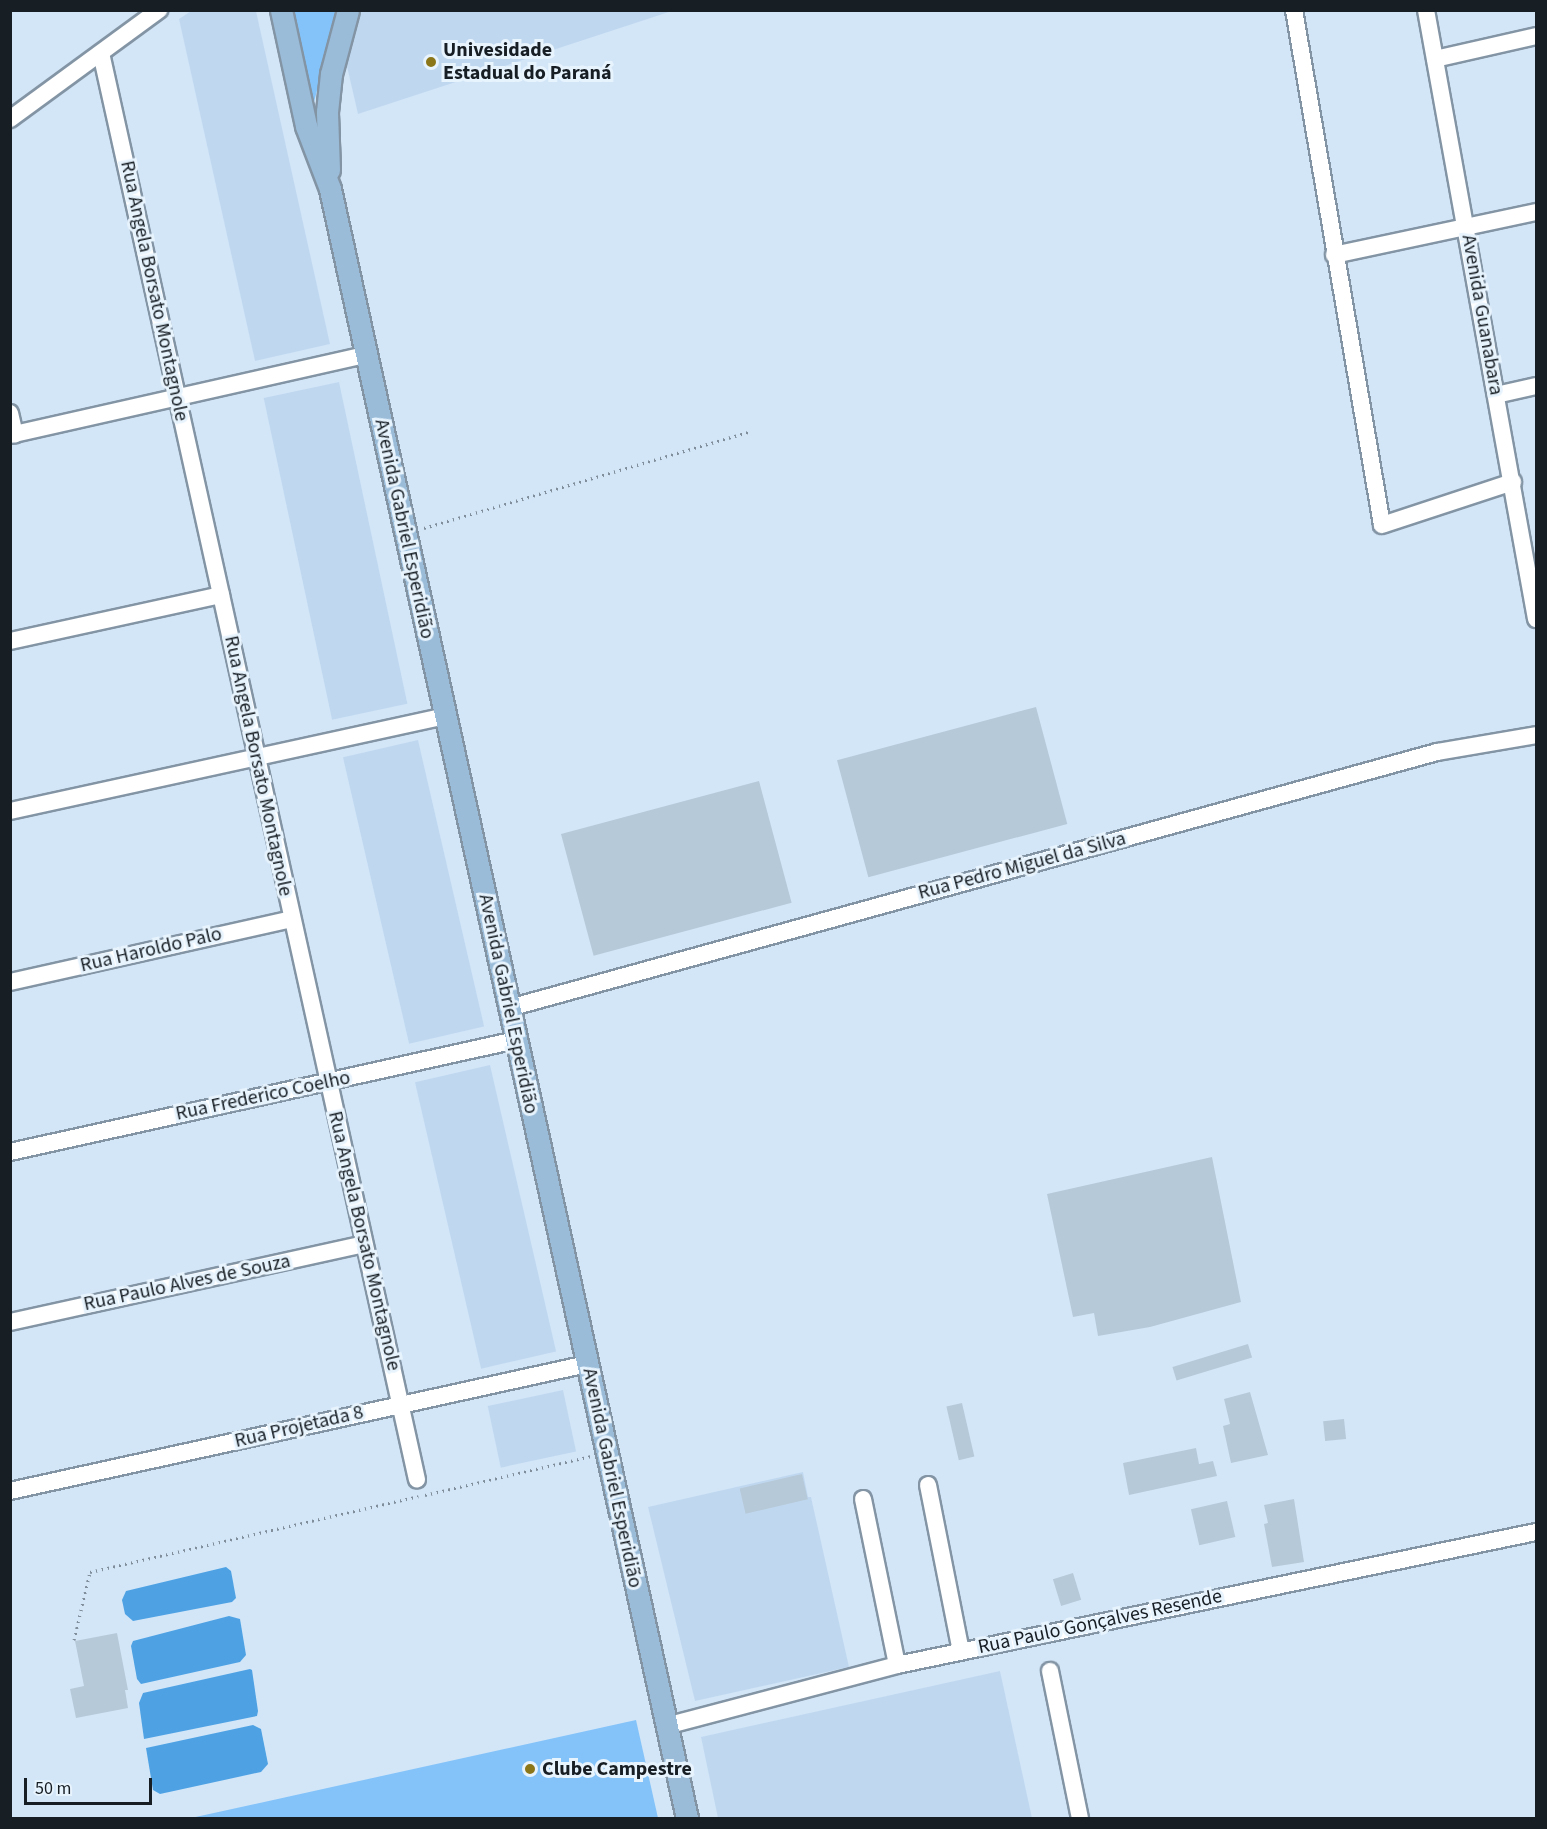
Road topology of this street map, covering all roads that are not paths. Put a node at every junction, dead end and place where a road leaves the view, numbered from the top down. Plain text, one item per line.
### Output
1 (159, 10) edge
2 (281, 10) edge
3 (348, 10) edge
4 (1294, 10) edge
5 (1426, 10) edge
6 (1536, 36) edge
7 (101, 53) junction
8 (1435, 59) junction
9 (10, 119) edge
10 (330, 189) junction
11 (1536, 212) edge
12 (1466, 227) junction
13 (1334, 255) junction
14 (366, 355) junction
15 (1536, 386) edge
16 (1496, 395) junction
17 (178, 398) junction
18 (10, 413) edge
19 (13, 434) edge
20 (1513, 482) junction
21 (1532, 562) edge
22 (221, 595) junction
23 (1536, 619) edge
24 (10, 641) edge
25 (445, 716) junction
26 (1536, 735) edge
27 (256, 757) junction
28 (10, 811) edge
29 (292, 919) junction
30 (10, 982) edge
31 (509, 1008) junction
32 (516, 1040) junction
33 (328, 1082) junction
34 (10, 1152) edge
35 (364, 1244) junction
36 (10, 1322) edge
37 (587, 1364) junction
38 (400, 1405) junction
39 (417, 1479) dead end
40 (928, 1485) dead end
41 (10, 1491) edge
42 (863, 1499) dead end
43 (1536, 1532) edge
44 (961, 1651) junction
45 (897, 1665) junction
46 (1050, 1671) dead end
47 (666, 1725) junction
48 (687, 1818) edge
49 (1080, 1818) edge

1 - 7 street
2 - 10 main road, Avenida Gabriel Esperidião
3 - 10 main road, Avenida Gabriel Esperidião
4 - 13 street
5 - 8 street, Avenida Guanabara
6 - 8 street
7 - 9 street
7 - 17 street, Rua Angela Borsato Montagnole
8 - 12 street, Avenida Guanabara
10 - 14 main road, Avenida Gabriel Esperidião
11 - 12 street
12 - 13 street
12 - 16 street, Avenida Guanabara
13 - 20 street
14 - 17 street
14 - 25 main road, Avenida Gabriel Esperidião
15 - 16 street
16 - 20 street, Avenida Guanabara
17 - 19 street
17 - 22 street, Rua Angela Borsato Montagnole
18 - 19 street
20 - 21 street, Avenida Guanabara
21 - 23 street, Avenida Guanabara
22 - 24 street
22 - 27 street, Rua Angela Borsato Montagnole
25 - 27 street
25 - 31 main road, Avenida Gabriel Esperidião
26 - 31 street, Rua Pedro Miguel da Silva
27 - 28 street
27 - 29 street, Rua Angela Borsato Montagnole
29 - 30 street, Rua Haroldo Palo
29 - 33 street, Rua Angela Borsato Montagnole
31 - 32 main road, Avenida Gabriel Esperidião
32 - 33 street, Rua Frederico Coelho
32 - 37 main road, Avenida Gabriel Esperidião
33 - 34 street, Rua Frederico Coelho
33 - 35 street, Rua Angela Borsato Montagnole
35 - 36 street, Rua Paulo Alves de Souza
35 - 38 street, Rua Angela Borsato Montagnole
37 - 38 street, Rua Projetada 8
37 - 47 main road, Avenida Gabriel Esperidião
38 - 39 street, Rua Angela Borsato Montagnole
38 - 41 street, Rua Projetada 8
40 - 44 street
42 - 45 street
43 - 44 street, Rua Paulo Gonçalves Resende
44 - 45 street, Rua Paulo Gonçalves Resende
45 - 47 street, Rua Paulo Gonçalves Resende
46 - 49 street
47 - 48 main road, Avenida Gabriel Esperidião

